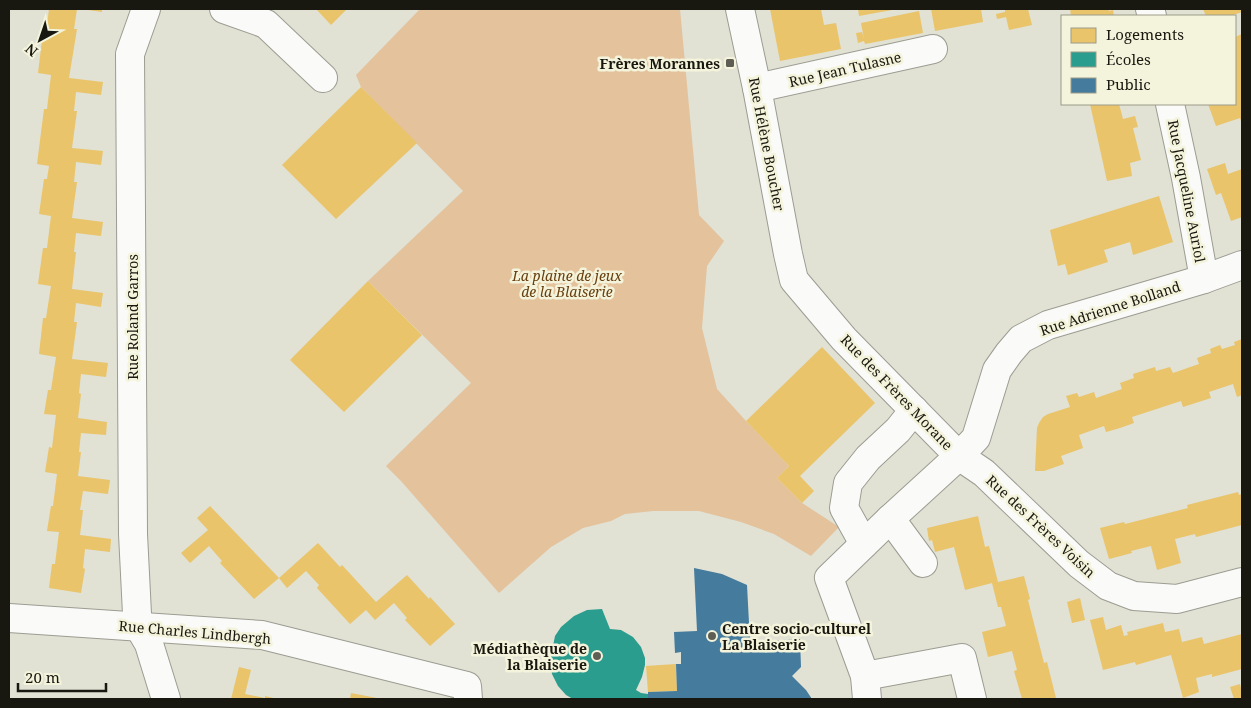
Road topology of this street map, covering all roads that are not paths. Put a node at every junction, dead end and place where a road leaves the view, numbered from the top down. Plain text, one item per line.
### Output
1 (146, 9) edge
2 (224, 9) edge
3 (740, 9) edge
4 (933, 49) dead end
5 (323, 78) dead end
6 (757, 88) junction
7 (1170, 105) edge
8 (1242, 265) edge
9 (1204, 279) junction
10 (794, 280) joint
11 (914, 410) junction
12 (959, 456) junction
13 (890, 519) junction
14 (864, 544) junction
15 (922, 563) dead end
16 (1242, 582) edge
17 (9, 618) edge
18 (139, 627) junction
19 (866, 688) edge
20 (467, 693) edge
21 (166, 699) edge
22 (972, 699) edge

1 - 18 street, Rue Roland Garros
2 - 5 street
3 - 6 street, Rue Hélène Boucher
4 - 6 street, Rue Jean Tulasne
6 - 10 street, Rue Hélène Boucher
7 - 9 street, Rue Jacqueline Auriol
8 - 9 street, Rue Adrienne Bolland
9 - 12 street, Rue Adrienne Bolland
10 - 11 street, Rue des Frères Morane
11 - 12 street, Rue des Frères Morane
11 - 14 street
12 - 13 street, Rue des Frères Morane
12 - 16 street, Rue des Frères Voisin
13 - 14 street, Rue des Frères Morane
13 - 15 street
14 - 19 street, Rue des Frères Morane
17 - 18 street, Rue Charles Lindbergh
18 - 20 street, Rue Charles Lindbergh
18 - 21 street
19 - 22 street

